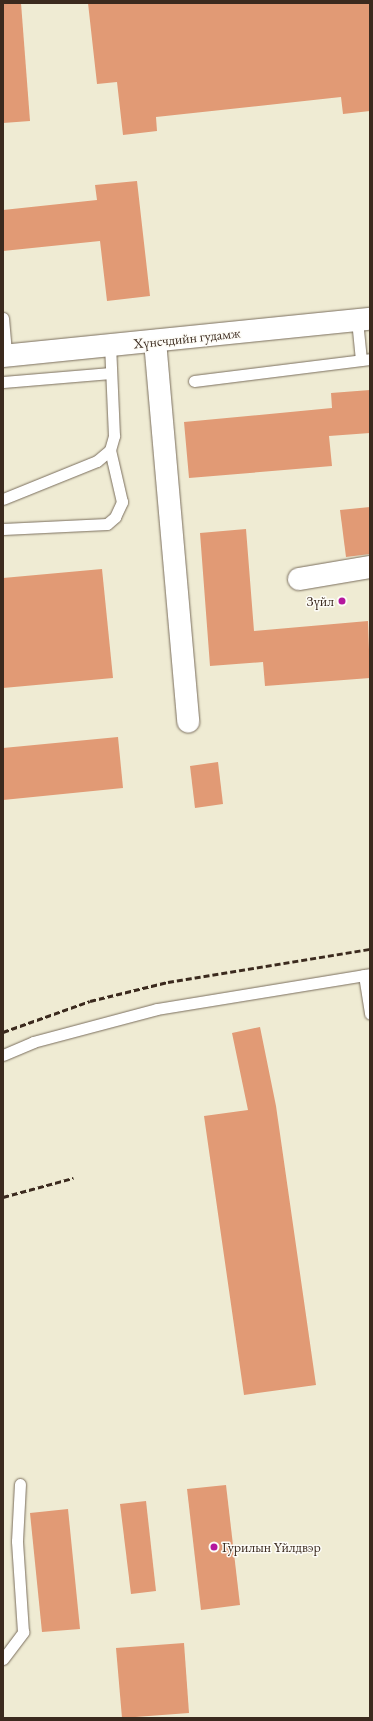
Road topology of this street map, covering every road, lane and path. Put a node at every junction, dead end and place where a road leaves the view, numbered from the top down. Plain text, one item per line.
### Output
1 (3, 318) edge
2 (364, 319) edge
3 (155, 341) junction
4 (110, 346) junction
5 (5, 356) edge
6 (366, 360) edge
7 (111, 373) junction
8 (194, 381) dead end
9 (3, 382) edge
10 (110, 450) junction
11 (3, 500) edge
12 (3, 529) edge
13 (370, 567) edge
14 (299, 579) dead end
15 (188, 722) dead end
16 (367, 975) edge
17 (370, 1014) edge
18 (3, 1054) edge
19 (20, 1484) dead end
20 (3, 1659) edge

1 - 5 lane
2 - 3 street, Хүнсчдийн гудамж
2 - 6 lane
3 - 4 street, Хүнсчдийн гудамж
3 - 15 street
4 - 5 street, Хүнсчдийн гудамж
4 - 7 lane
6 - 8 lane
7 - 9 lane
7 - 10 lane
10 - 11 lane
10 - 12 lane
13 - 14 street
16 - 17 lane
16 - 18 lane
19 - 20 lane

